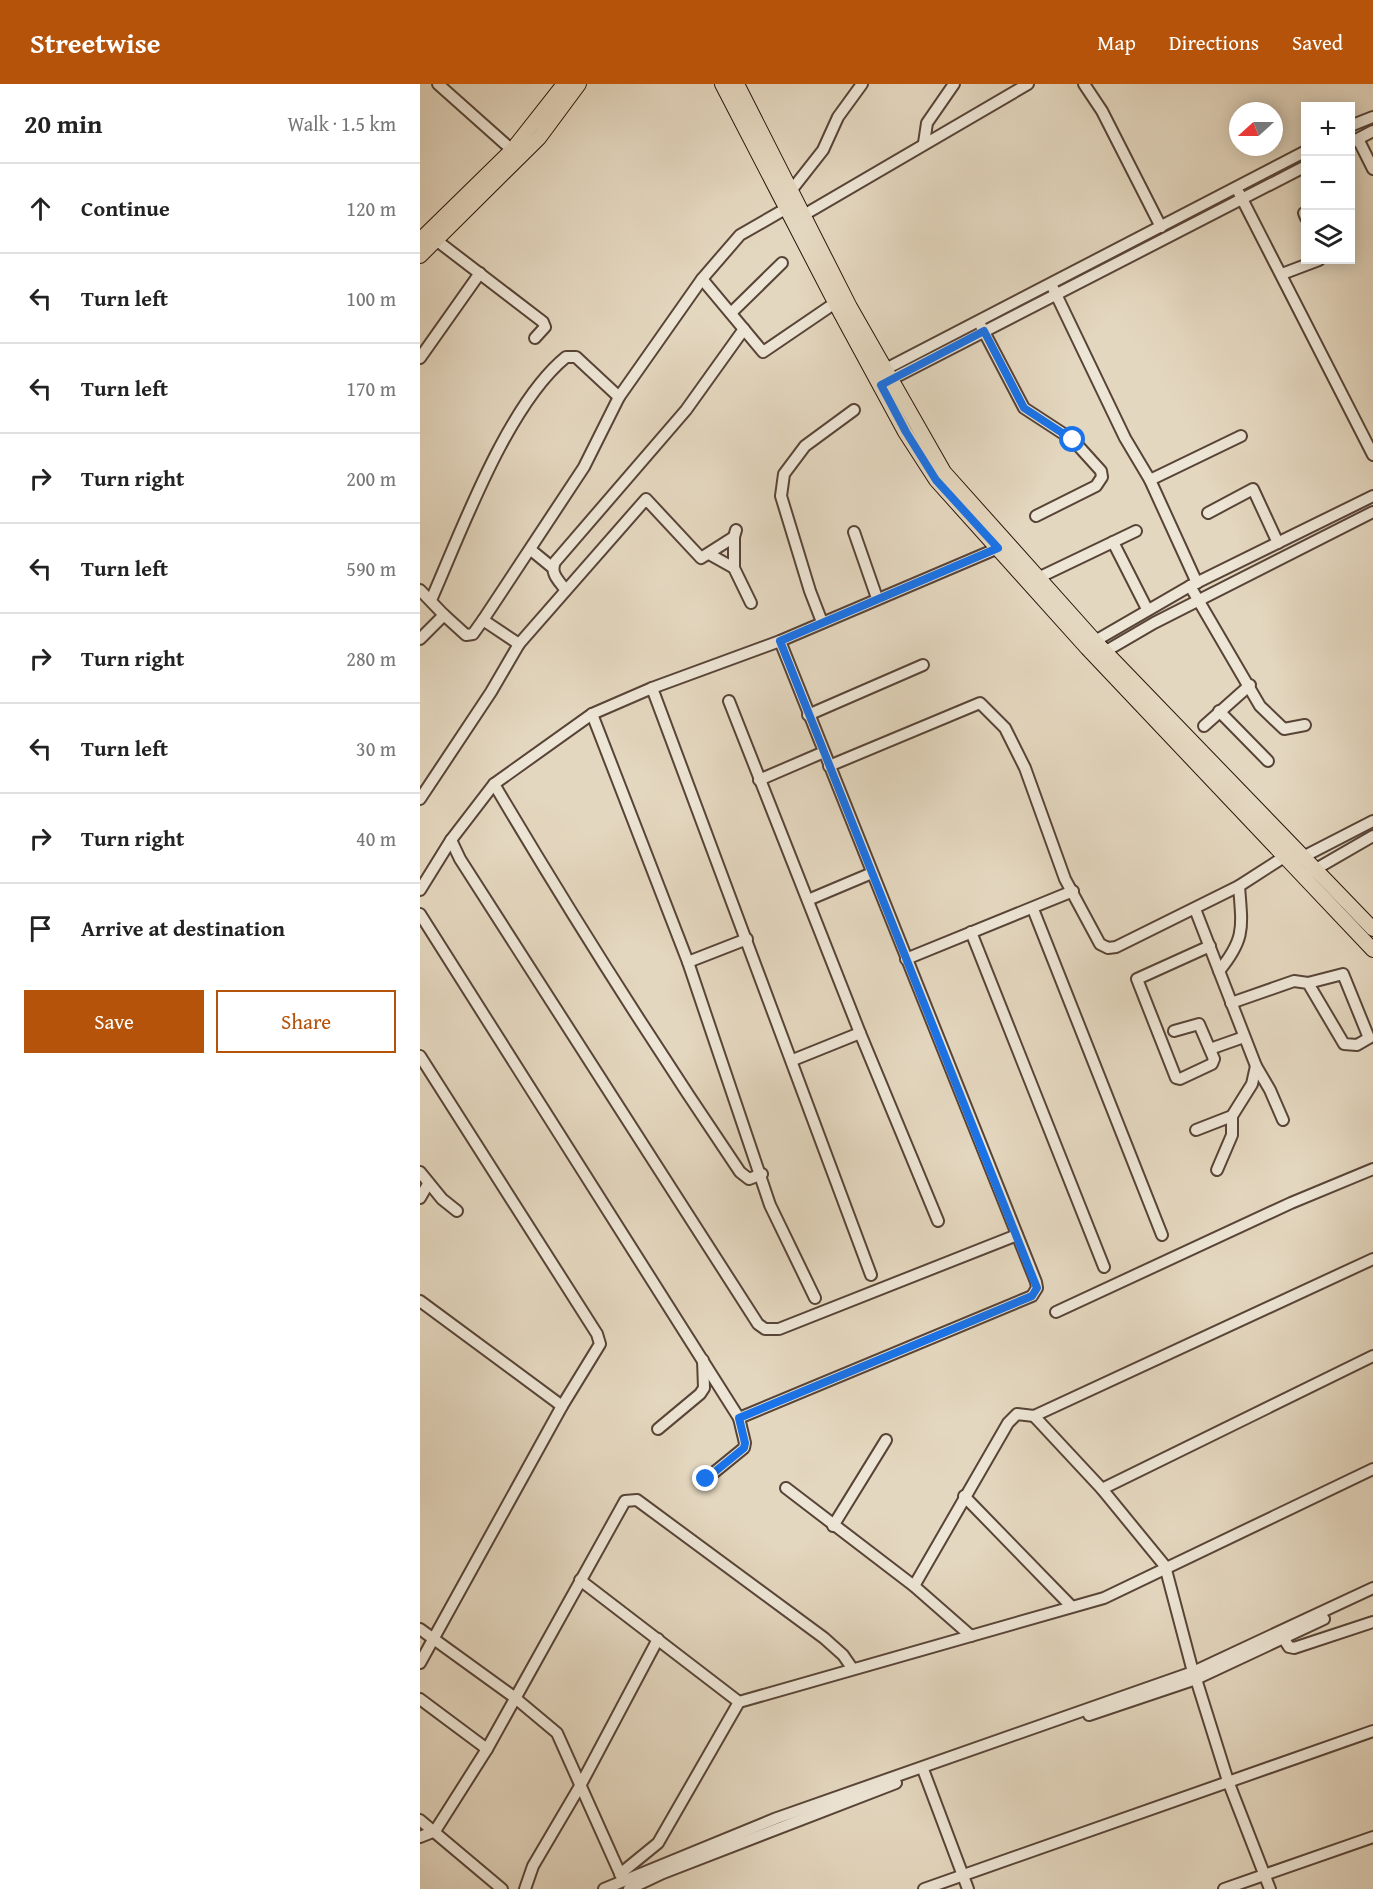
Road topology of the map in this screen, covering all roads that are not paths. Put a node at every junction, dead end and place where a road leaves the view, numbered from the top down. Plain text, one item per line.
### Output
1 (438, 84) edge
2 (564, 84) edge
3 (579, 84) edge
4 (722, 84) edge
5 (736, 84) edge
6 (861, 84) edge
7 (954, 84) edge
8 (1028, 84) edge
9 (1084, 84) edge
10 (1373, 117) edge
11 (1355, 124) edge
12 (1373, 131) edge
13 (1355, 140) edge
14 (1355, 142) edge
15 (924, 143) junction
16 (512, 150) junction
17 (1301, 153) edge
18 (1301, 168) edge
19 (1373, 169) edge
20 (1236, 188) junction
21 (790, 192) junction
22 (1242, 198) junction
23 (787, 208) junction
24 (802, 216) junction
25 (1161, 227) junction
26 (420, 240) edge
27 (436, 240) junction
28 (420, 256) edge
29 (782, 263) dead end
30 (1308, 264) edge
31 (480, 273) junction
32 (1282, 274) junction
33 (702, 279) junction
34 (1050, 283) junction
35 (1056, 294) junction
36 (835, 303) junction
37 (731, 312) junction
38 (978, 321) junction
39 (744, 329) junction
40 (984, 331) junction
41 (535, 338) dead end
42 (420, 358) edge
43 (883, 377) junction
44 (619, 397) junction
45 (854, 410) dead end
46 (1241, 436) dead end
47 (1373, 455) edge
48 (1150, 480) junction
49 (1373, 496) edge
50 (1373, 512) edge
51 (1208, 513) dead end
52 (1036, 516) dead end
53 (1136, 531) dead end
54 (854, 532) dead end
55 (1113, 542) junction
56 (1278, 543) junction
57 (1003, 545) junction
58 (531, 550) junction
59 (709, 554) junction
60 (553, 568) junction
61 (734, 568) junction
62 (1040, 577) junction
63 (1193, 585) junction
64 (565, 589) junction
65 (420, 590) edge
66 (877, 598) junction
67 (431, 600) junction
68 (1198, 601) junction
69 (751, 603) dead end
70 (1147, 609) junction
71 (444, 615) junction
72 (483, 620) junction
73 (822, 622) junction
74 (420, 639) edge
75 (1095, 640) junction
76 (780, 641) junction
77 (519, 644) junction
78 (1106, 651) junction
79 (923, 665) dead end
80 (1250, 685) junction
81 (652, 688) junction
82 (729, 701) dead end
83 (1219, 711) junction
84 (592, 714) junction
85 (808, 715) junction
86 (1305, 724) dead end
87 (1204, 726) dead end
88 (824, 752) junction
89 (1268, 761) dead end
90 (829, 766) junction
91 (759, 780) junction
92 (494, 784) junction
93 (420, 799) edge
94 (1373, 821) edge
95 (1373, 837) edge
96 (451, 840) junction
97 (1305, 856) junction
98 (1287, 861) junction
99 (1317, 868) junction
100 (872, 873) junction
101 (1301, 877) junction
102 (1239, 886) junction
103 (420, 890) edge
104 (1073, 891) junction
105 (808, 900) junction
106 (1033, 909) junction
107 (1195, 909) junction
108 (420, 914) edge
109 (1373, 928) edge
110 (971, 932) junction
111 (747, 939) junction
112 (1210, 946) junction
113 (1373, 950) edge
114 (906, 959) junction
115 (688, 962) junction
116 (1219, 971) junction
117 (1308, 983) junction
118 (1231, 1003) junction
119 (1174, 1031) dead end
120 (860, 1033) junction
121 (1244, 1037) junction
122 (1210, 1049) junction
123 (420, 1056) edge
124 (793, 1060) junction
125 (1256, 1066) junction
126 (1232, 1116) junction
127 (1282, 1120) dead end
128 (1196, 1130) dead end
129 (1373, 1169) edge
130 (1216, 1170) dead end
131 (420, 1172) edge
132 (762, 1174) junction
133 (428, 1184) junction
134 (420, 1198) edge
135 (457, 1212) dead end
136 (938, 1221) dead end
137 (1017, 1235) junction
138 (1162, 1235) dead end
139 (1373, 1259) edge
140 (1104, 1267) dead end
141 (871, 1275) dead end
142 (815, 1298) dead end
143 (420, 1300) edge
144 (1056, 1312) dead end
145 (1373, 1356) edge
146 (703, 1360) junction
147 (562, 1406) junction
148 (1034, 1416) junction
149 (739, 1418) junction
150 (658, 1429) dead end
151 (886, 1440) dead end
152 (1373, 1469) edge
153 (706, 1479) dead end
154 (786, 1488) dead end
155 (1102, 1489) junction
156 (964, 1496) junction
157 (833, 1526) junction
158 (1165, 1566) junction
159 (580, 1580) junction
160 (914, 1586) junction
161 (1373, 1587) edge
162 (1373, 1595) edge
163 (1071, 1606) junction
164 (1373, 1622) edge
165 (420, 1629) edge
166 (971, 1636) junction
167 (433, 1639) junction
168 (658, 1639) junction
169 (1284, 1639) junction
170 (420, 1663) edge
171 (852, 1668) junction
172 (1195, 1675) junction
173 (514, 1697) junction
174 (420, 1700) edge
175 (739, 1702) junction
176 (1373, 1731) edge
177 (487, 1749) junction
178 (924, 1772) junction
179 (1228, 1780) junction
180 (580, 1786) junction
181 (818, 1808) junction
182 (420, 1820) edge
183 (435, 1831) junction
184 (420, 1837) edge
185 (1373, 1838) edge
186 (962, 1875) junction
187 (1264, 1875) junction
188 (624, 1881) edge
189 (502, 1889) edge
190 (525, 1889) edge
191 (604, 1889) edge
192 (924, 1889) edge
193 (968, 1889) edge
194 (1224, 1889) edge
195 (1270, 1889) edge

1 - 16 street
2 - 16 main road
3 - 27 main road
4 - 23 main road
5 - 21 main road
6 - 21 street
7 - 15 street
8 - 15 street
9 - 25 street
10 - 11 street
12 - 13 street
14 - 19 street
15 - 24 street
16 - 26 main road
17 - 20 street
18 - 22 street
20 - 22 street
20 - 25 street
21 - 24 main road
22 - 32 street
22 - 35 street
23 - 33 street
23 - 36 main road
24 - 43 main road
25 - 34 street
27 - 28 main road
27 - 31 street
29 - 37 street
30 - 32 street
31 - 41 street
31 - 42 street
32 - 47 street
33 - 37 street
33 - 44 street
34 - 35 street
34 - 38 street
35 - 40 street
35 - 48 street
36 - 39 street
36 - 43 main road
37 - 39 street
38 - 40 street
38 - 43 street
39 - 60 street
40 - 43 street
40 - 52 street
43 - 57 main road
44 - 58 street
44 - 67 street
45 - 73 street
46 - 48 street
48 - 63 street
49 - 56 street
50 - 68 street
51 - 56 street
53 - 55 street
54 - 66 street
55 - 62 street
55 - 70 street
56 - 63 street
57 - 62 main road
57 - 66 street
57 - 98 main road
58 - 60 street
58 - 72 street
59 - 61 street
59 - 61 street
59 - 64 street
60 - 64 street
61 - 69 street
62 - 75 main road
63 - 68 street
63 - 70 street
64 - 77 street
65 - 67 street
66 - 73 street
67 - 71 street
68 - 78 street
68 - 80 street
70 - 75 street
71 - 72 street
71 - 74 street
72 - 77 street
73 - 76 street
75 - 78 main road
76 - 81 street
76 - 85 street
77 - 93 street
78 - 97 main road
79 - 85 street
80 - 83 street
80 - 86 street
81 - 84 street
81 - 111 street
82 - 91 street
83 - 87 street
83 - 89 street
84 - 92 street
84 - 115 street
85 - 88 street
88 - 90 street
88 - 91 street
90 - 100 street
90 - 104 street
91 - 105 street
92 - 96 street
92 - 132 street
94 - 97 street
95 - 99 street
96 - 103 street
96 - 137 street
97 - 98 street
97 - 99 main road
98 - 101 main road
98 - 102 street
99 - 101 street
99 - 109 main road
100 - 105 street
100 - 114 street
101 - 113 main road
102 - 107 street
102 - 116 street
104 - 106 street
104 - 107 street
105 - 120 street
106 - 110 street
106 - 138 street
107 - 112 street
108 - 146 street
110 - 114 street
110 - 140 street
111 - 115 street
111 - 124 street
112 - 116 street
112 - 122 street
114 - 137 street
115 - 132 street
116 - 118 street
117 - 117 street
117 - 118 street
118 - 121 street
119 - 122 street
120 - 124 street
120 - 136 street
121 - 122 street
121 - 125 street
123 - 147 street
124 - 141 street
125 - 126 street
125 - 127 street
126 - 128 street
126 - 130 street
129 - 144 street
131 - 133 street
132 - 142 street
133 - 134 street
133 - 135 street
137 - 149 street
139 - 148 street
143 - 147 street
145 - 155 street
146 - 149 street
146 - 150 street
147 - 167 street
148 - 155 street
148 - 156 street
149 - 153 street
151 - 157 street
152 - 158 street
154 - 157 street
155 - 158 street
156 - 160 street
156 - 163 street
157 - 160 street
158 - 163 street
158 - 172 street
159 - 168 street
159 - 171 street
159 - 173 street
160 - 166 street
161 - 172 street
162 - 169 street
163 - 166 street
164 - 169 street
165 - 167 street
166 - 171 street
167 - 170 street
167 - 173 street
168 - 175 street
168 - 180 street
169 - 172 street
171 - 175 street
172 - 178 street
172 - 179 street
172 - 181 street
173 - 177 street
173 - 180 street
174 - 177 street
175 - 188 street
176 - 179 street
177 - 183 street
178 - 181 street
178 - 186 street
179 - 186 street
179 - 187 street
180 - 188 street
180 - 190 street
181 - 188 street
182 - 183 street
183 - 184 street
183 - 189 street
185 - 187 street
186 - 192 street
186 - 193 street
187 - 194 street
187 - 195 street
188 - 191 street

